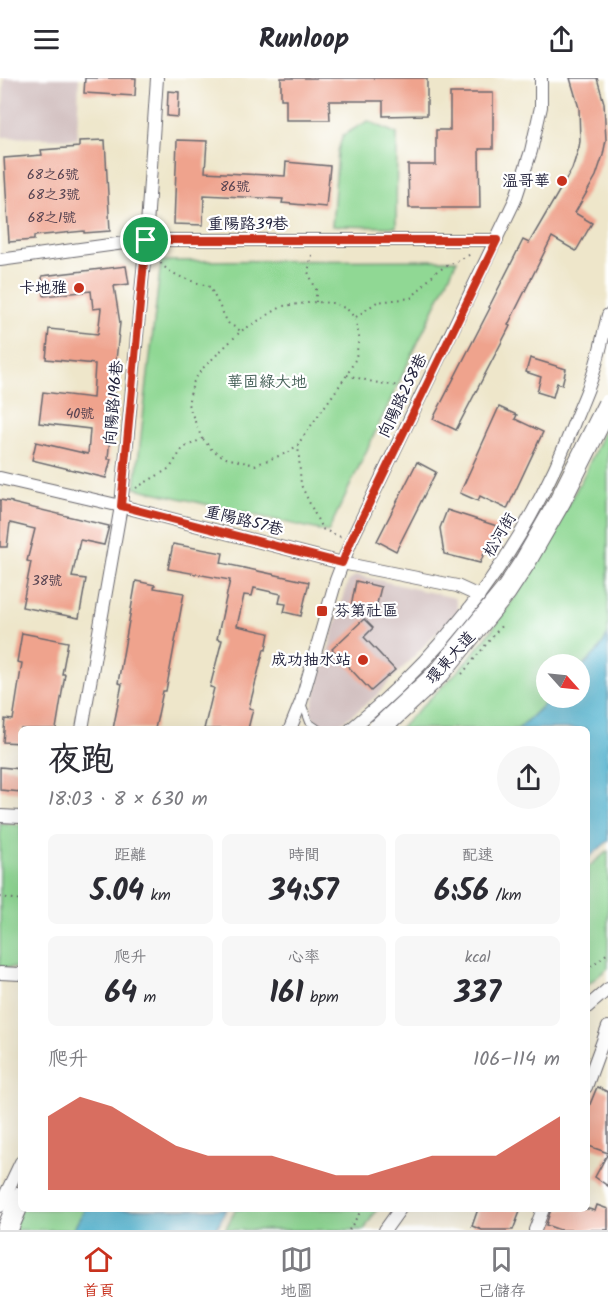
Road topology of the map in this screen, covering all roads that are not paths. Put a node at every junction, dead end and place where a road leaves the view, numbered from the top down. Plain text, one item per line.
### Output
1 (157, 78) edge
2 (541, 78) edge
3 (146, 240) junction
4 (497, 240) junction
5 (0, 260) edge
6 (608, 315) edge
7 (608, 406) edge
8 (0, 478) edge
9 (121, 506) junction
10 (342, 563) junction
11 (479, 596) junction
12 (301, 702) junction
13 (83, 726) edge
14 (291, 726) edge
15 (315, 726) edge
16 (355, 726) edge
17 (383, 726) edge
18 (0, 816) edge
19 (18, 818) edge
20 (0, 973) edge
21 (18, 974) edge
22 (608, 989) edge
23 (590, 1005) edge
24 (608, 1027) edge
25 (590, 1076) edge
26 (18, 1168) edge
27 (18, 1205) edge
28 (0, 1206) edge
29 (398, 1212) edge
30 (542, 1212) edge
31 (7, 1230) edge
32 (385, 1230) edge
33 (535, 1230) edge

1 - 3 street, 向陽路196巷
2 - 4 street, 向陽路258巷
3 - 4 street, 重陽路39巷
3 - 5 street, 重陽路39巷
3 - 9 street, 向陽路196巷
4 - 10 street, 向陽路258巷
6 - 11 street, 松河街
7 - 17 highway, 環東大道, bridge
8 - 9 street, 重陽路57巷
9 - 10 street, 重陽路57巷
9 - 13 street, 向陽路196巷
10 - 11 street, 重陽路57巷
10 - 12 street, 向陽路258巷
11 - 16 street, 松河街
12 - 14 street, 向陽路258巷
12 - 15 lane
18 - 19 street
20 - 21 street
22 - 23 street
24 - 25 street
26 - 28 street
27 - 31 highway
29 - 32 street
30 - 33 street

